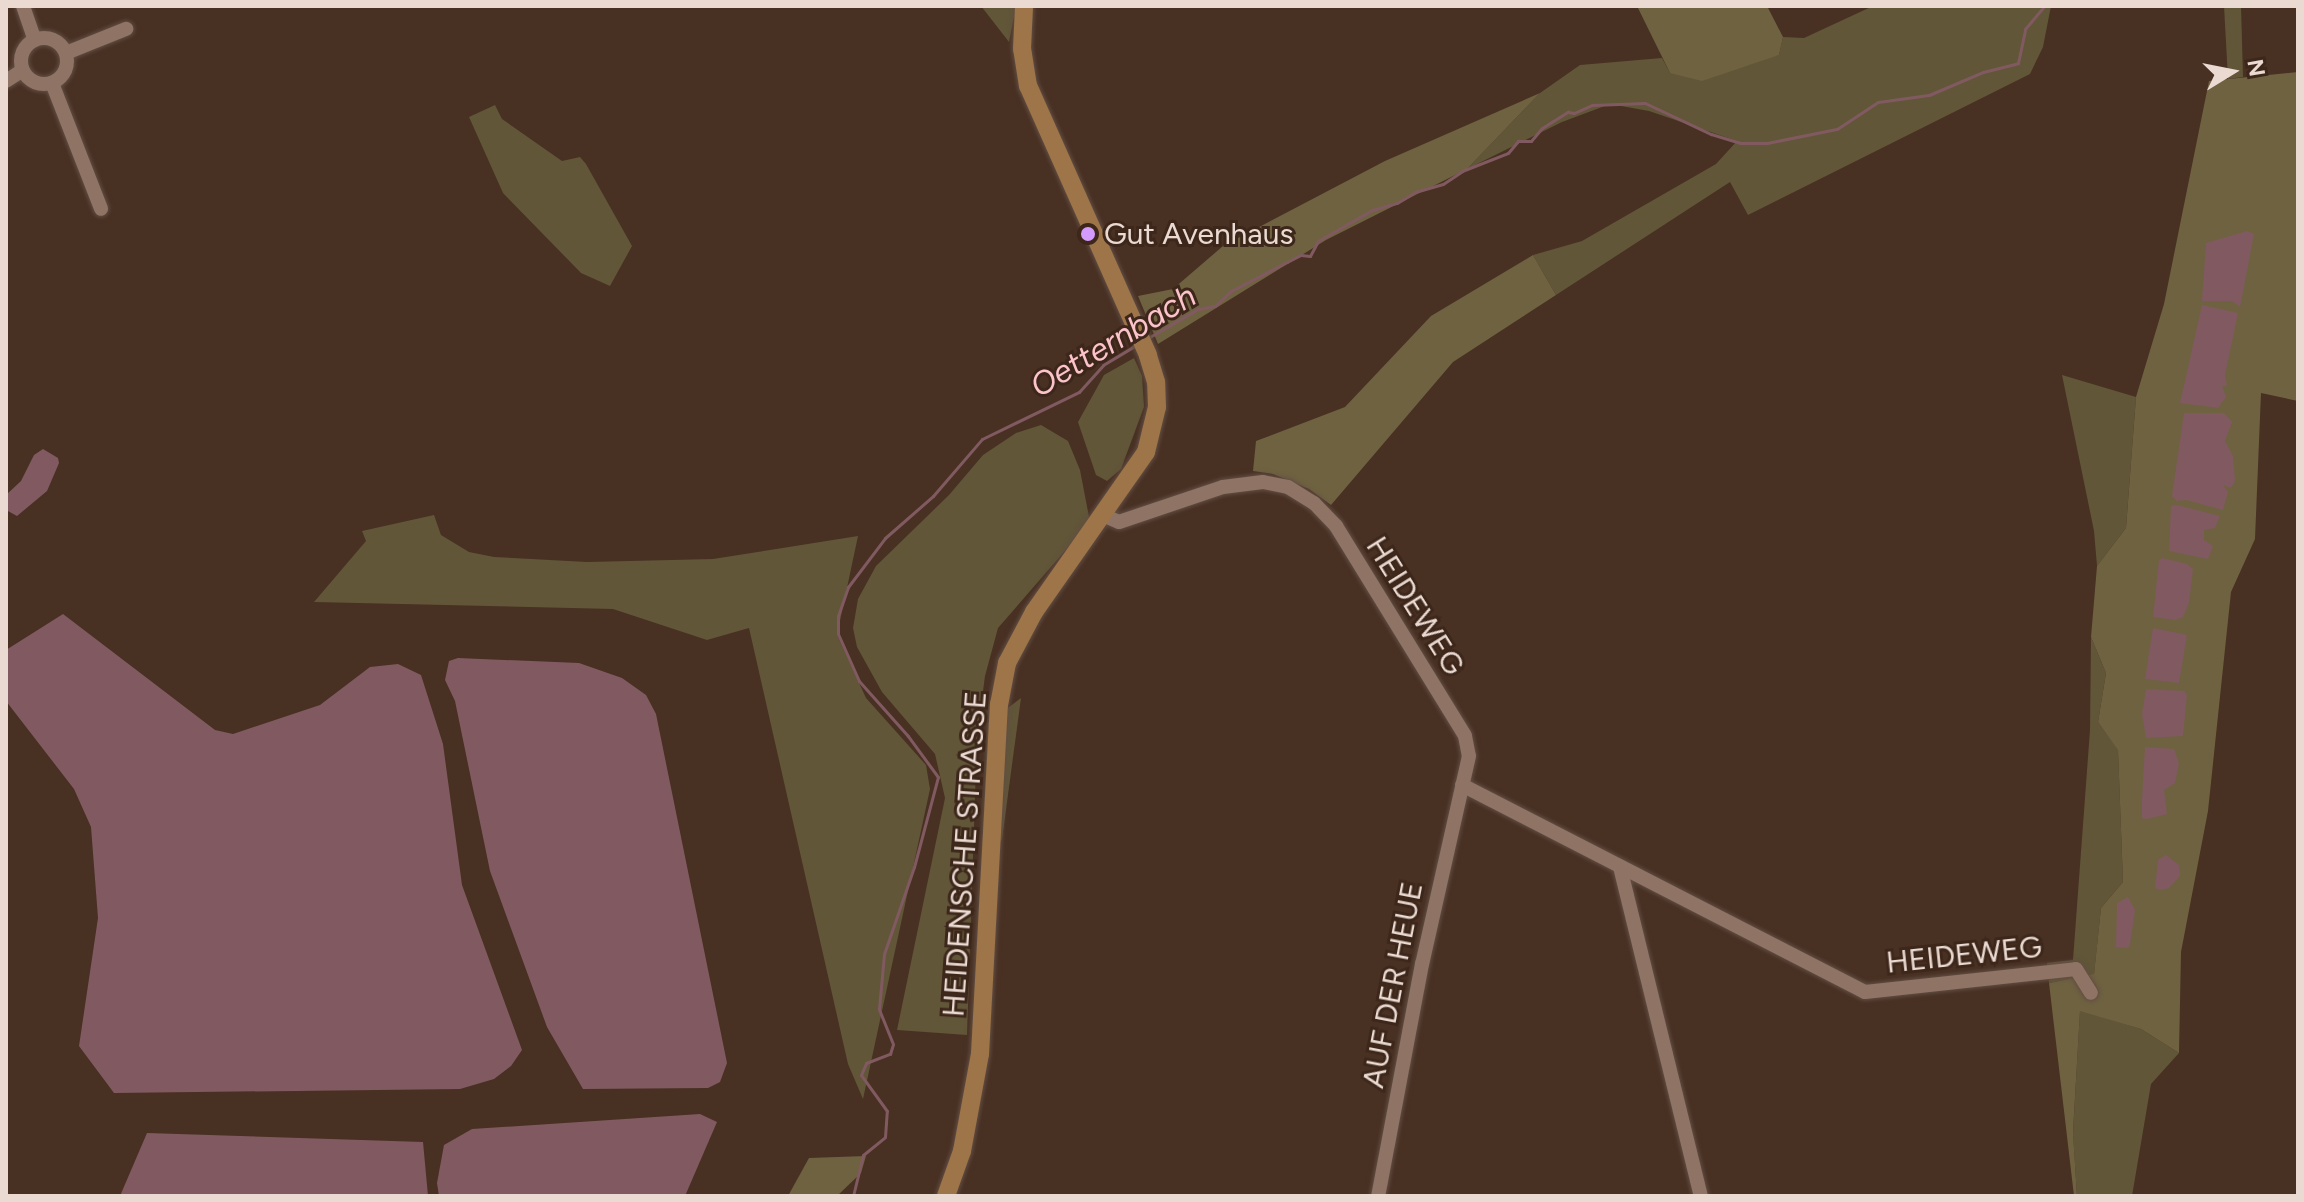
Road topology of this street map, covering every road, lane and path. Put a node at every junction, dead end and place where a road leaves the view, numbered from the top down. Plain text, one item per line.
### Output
1 (23, 6) edge
2 (1024, 6) edge
3 (126, 29) dead end
4 (35, 40) junction
5 (66, 53) junction
6 (23, 70) junction
7 (6, 81) edge
8 (52, 83) junction
9 (101, 209) dead end
10 (1103, 515) junction
11 (1462, 785) junction
12 (1620, 867) junction
13 (2091, 993) dead end
14 (946, 1196) edge
15 (1378, 1196) edge
16 (1701, 1196) edge

1 - 4 street
2 - 10 main road, HEIDENSCHE STRASSE
3 - 5 street
4 - 5 street
4 - 6 street
5 - 8 street
6 - 7 street
6 - 8 street
8 - 9 street
10 - 11 street, HEIDEWEG
10 - 14 main road, HEIDENSCHE STRASSE
11 - 12 street, HEIDEWEG
11 - 15 street, AUF DER HEUE
12 - 13 street, HEIDEWEG
12 - 16 street

